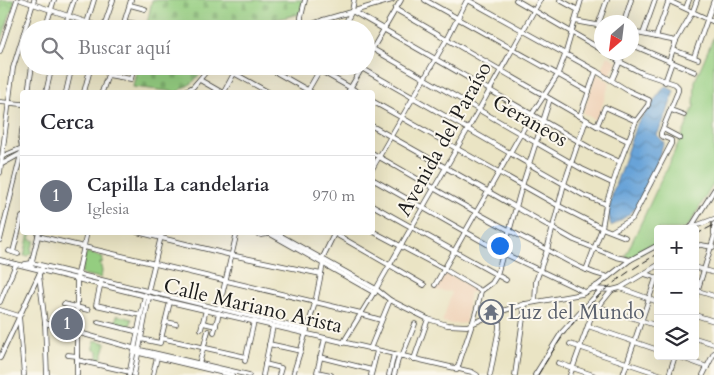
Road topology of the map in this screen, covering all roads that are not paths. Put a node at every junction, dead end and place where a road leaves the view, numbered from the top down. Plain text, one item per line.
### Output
1 (17, 0) edge
2 (21, 0) edge
3 (54, 0) edge
4 (74, 0) edge
5 (94, 0) edge
6 (113, 0) edge
7 (131, 0) edge
8 (305, 0) edge
9 (354, 0) edge
10 (392, 0) edge
11 (401, 0) edge
12 (425, 0) edge
13 (468, 0) edge
14 (516, 0) edge
15 (540, 0) edge
16 (560, 0) edge
17 (581, 0) edge
18 (607, 0) edge
19 (630, 0) edge
20 (655, 0) edge
21 (689, 0) edge
22 (697, 0) edge
23 (714, 0) edge
24 (669, 1) edge
25 (34, 2) edge
26 (130, 5) junction
27 (145, 8) dead end
28 (686, 8) junction
29 (51, 10) junction
30 (395, 10) junction
31 (535, 10) junction
32 (578, 10) junction
33 (352, 11) junction
34 (693, 11) junction
35 (603, 15) edge
36 (626, 15) edge
37 (69, 16) junction
38 (707, 18) junction
39 (457, 19) junction
40 (28, 20) edge
41 (48, 20) edge
42 (67, 20) edge
43 (81, 20) edge
44 (88, 20) edge
45 (107, 20) edge
46 (125, 20) edge
47 (301, 20) edge
48 (323, 20) edge
49 (346, 20) edge
50 (368, 20) edge
51 (575, 21) junction
52 (714, 22) edge
53 (375, 24) edge
54 (594, 25) edge
55 (383, 29) junction
56 (523, 30) junction
57 (572, 32) junction
58 (639, 34) edge
59 (643, 34) junction
60 (656, 37) junction
61 (447, 39) junction
62 (676, 41) junction
63 (375, 44) edge
64 (594, 45) edge
65 (20, 46) edge
66 (639, 48) edge
67 (511, 50) junction
68 (674, 50) junction
69 (0, 51) edge
70 (375, 51) edge
71 (565, 55) junction
72 (435, 58) junction
73 (620, 62) joint
74 (671, 62) junction
75 (500, 70) junction
76 (596, 71) junction
77 (694, 72) dead end
78 (31, 75) edge
79 (50, 75) edge
80 (70, 75) edge
81 (89, 75) edge
82 (108, 75) edge
83 (113, 75) edge
84 (132, 75) edge
85 (204, 75) edge
86 (233, 75) edge
87 (236, 75) edge
88 (280, 75) edge
89 (318, 75) edge
90 (330, 75) edge
91 (357, 75) edge
92 (375, 75) edge
93 (557, 76) junction
94 (424, 77) junction
95 (200, 80) junction
96 (612, 80) junction
97 (665, 82) junction
98 (489, 89) junction
99 (28, 90) edge
100 (46, 90) edge
101 (66, 90) edge
102 (85, 90) edge
103 (103, 90) edge
104 (188, 90) edge
105 (218, 90) edge
106 (223, 90) edge
107 (264, 90) edge
108 (306, 90) edge
109 (310, 90) edge
110 (349, 90) edge
111 (588, 92) junction
112 (544, 96) junction
113 (413, 97) junction
114 (550, 99) junction
115 (0, 102) edge
116 (8, 103) junction
117 (375, 103) edge
118 (20, 104) edge
119 (479, 109) junction
120 (672, 110) junction
121 (532, 114) junction
122 (684, 115) dead end
123 (580, 116) junction
124 (401, 118) junction
125 (542, 120) junction
126 (586, 120) junction
127 (636, 121) junction
128 (597, 126) junction
129 (375, 128) edge
130 (468, 129) junction
131 (663, 129) junction
132 (522, 134) junction
133 (391, 136) junction
134 (680, 138) dead end
135 (578, 141) junction
136 (628, 141) junction
137 (535, 142) junction
138 (456, 149) junction
139 (20, 152) edge
140 (20, 152) edge
141 (511, 153) junction
142 (375, 154) edge
143 (1, 157) edge
144 (380, 157) junction
145 (20, 159) edge
146 (572, 162) junction
147 (620, 162) junction
148 (375, 164) edge
149 (529, 164) junction
150 (1, 165) edge
151 (444, 168) junction
152 (0, 172) edge
153 (499, 174) junction
154 (375, 181) edge
155 (612, 183) junction
156 (564, 184) junction
157 (522, 186) junction
158 (434, 187) junction
159 (714, 190) edge
160 (488, 193) junction
161 (606, 204) junction
162 (559, 206) junction
163 (375, 207) edge
164 (422, 207) junction
165 (516, 208) junction
166 (477, 213) junction
167 (714, 219) edge
168 (20, 223) edge
169 (714, 224) edge
170 (691, 225) edge
171 (697, 225) edge
172 (411, 227) junction
173 (553, 228) junction
174 (602, 228) junction
175 (509, 231) junction
176 (612, 231) junction
177 (466, 232) junction
178 (375, 233) edge
179 (39, 235) edge
180 (42, 235) edge
181 (86, 235) edge
182 (150, 235) edge
183 (161, 235) edge
184 (236, 235) edge
185 (274, 235) edge
186 (333, 235) edge
187 (337, 235) edge
188 (625, 236) dead end
189 (714, 236) edge
190 (160, 238) junction
191 (0, 240) edge
192 (699, 245) edge
193 (400, 246) junction
194 (654, 247) edge
195 (713, 247) edge
196 (84, 248) junction
197 (595, 248) junction
198 (547, 250) junction
199 (455, 251) junction
200 (307, 253) junction
201 (503, 253) junction
202 (18, 254) dead end
203 (231, 255) junction
204 (322, 259) junction
205 (0, 260) edge
206 (630, 260) junction
207 (18, 264) junction
208 (323, 264) junction
209 (31, 265) junction
210 (154, 265) junction
211 (389, 265) junction
212 (42, 268) junction
213 (654, 268) edge
214 (699, 268) edge
215 (444, 269) junction
216 (540, 270) junction
217 (586, 270) junction
218 (705, 270) junction
219 (714, 273) edge
220 (321, 274) junction
221 (644, 274) junction
222 (497, 275) junction
223 (39, 276) junction
224 (77, 276) junction
225 (608, 277) junction
226 (654, 277) edge
227 (506, 280) dead end
228 (101, 282) junction
229 (225, 282) junction
230 (424, 285) dead end
231 (435, 285) dead end
232 (699, 285) edge
233 (654, 286) edge
234 (620, 288) junction
235 (592, 289) junction
236 (601, 290) junction
237 (612, 290) junction
238 (148, 291) junction
239 (374, 291) junction
240 (481, 291) junction
241 (699, 291) edge
242 (585, 292) junction
243 (147, 296) junction
244 (714, 296) edge
245 (649, 299) junction
246 (390, 300) junction
247 (654, 301) edge
248 (0, 302) edge
249 (170, 302) junction
250 (535, 302) junction
251 (315, 303) junction
252 (64, 304) dead end
253 (525, 304) junction
254 (599, 307) junction
255 (76, 308) junction
256 (0, 310) edge
257 (88, 310) dead end
258 (206, 310) junction
259 (219, 311) junction
260 (500, 312) junction
261 (361, 314) junction
262 (141, 315) junction
263 (698, 315) edge
264 (19, 316) junction
265 (428, 319) junction
266 (381, 320) junction
267 (254, 321) junction
268 (642, 321) junction
269 (714, 321) edge
270 (98, 322) dead end
271 (166, 322) junction
272 (45, 323) junction
273 (203, 323) junction
274 (176, 324) dead end
275 (415, 324) dead end
276 (654, 325) edge
277 (216, 326) junction
278 (273, 326) junction
279 (470, 326) junction
280 (588, 326) junction
281 (201, 330) dead end
282 (76, 331) junction
283 (208, 331) dead end
284 (139, 332) junction
285 (214, 332) dead end
286 (307, 332) junction
287 (141, 338) junction
288 (325, 338) junction
289 (699, 339) edge
290 (161, 340) junction
291 (243, 340) dead end
292 (250, 341) junction
293 (343, 342) junction
294 (633, 342) junction
295 (269, 344) junction
296 (570, 344) dead end
297 (714, 344) edge
298 (204, 347) junction
299 (580, 347) junction
300 (370, 349) junction
301 (654, 349) edge
302 (137, 351) junction
303 (377, 351) junction
304 (300, 352) junction
305 (714, 353) edge
306 (68, 355) dead end
307 (398, 356) junction
308 (157, 357) junction
309 (320, 357) junction
310 (0, 358) edge
311 (77, 358) junction
312 (414, 359) junction
313 (675, 360) edge
314 (687, 360) edge
315 (558, 363) dead end
316 (627, 363) junction
317 (199, 364) junction
318 (265, 364) junction
319 (707, 367) junction
320 (572, 368) junction
321 (206, 369) junction
322 (372, 370) junction
323 (457, 370) junction
324 (131, 374) edge
325 (226, 374) edge
326 (24, 375) edge
327 (47, 375) edge
328 (77, 375) edge
329 (152, 375) edge
330 (205, 375) edge
331 (232, 375) edge
332 (249, 375) edge
333 (263, 375) edge
334 (279, 375) edge
335 (293, 375) edge
336 (331, 375) edge
337 (371, 375) edge
338 (389, 375) edge
339 (394, 375) edge
340 (477, 375) edge
341 (490, 375) edge
342 (515, 375) edge
343 (535, 375) edge
344 (570, 375) edge
345 (593, 375) edge
346 (623, 375) edge
347 (662, 375) edge
348 (669, 375) edge
349 (703, 375) edge

1 - 69 street
2 - 25 street
3 - 29 street
4 - 37 street
5 - 44 street
6 - 45 street
7 - 26 street
8 - 47 street
9 - 33 street
10 - 33 street
11 - 30 street
12 - 39 street
13 - 39 street
13 - 56 street
14 - 31 street
15 - 31 street, Avenida del Paraíso
16 - 32 street
17 - 32 street
18 - 35 street
19 - 36 street
20 - 59 street
21 - 28 street
22 - 34 street
23 - 38 street
24 - 28 street
24 - 60 street
25 - 29 street
25 - 40 street
26 - 27 street
26 - 46 street
28 - 34 street
29 - 37 street
29 - 41 street
30 - 55 street
30 - 61 street
31 - 56 street, Avenida del Paraíso
31 - 57 street
32 - 51 street
33 - 48 street
33 - 49 street
33 - 50 street
34 - 38 street
34 - 62 street
37 - 42 street
37 - 43 street
38 - 52 street
38 - 68 street
39 - 61 street
39 - 67 street
51 - 54 street
51 - 57 street
53 - 55 street
55 - 63 street
55 - 72 street
56 - 67 street, Avenida del Paraíso
56 - 71 street
57 - 64 street
57 - 71 street
58 - 59 street
59 - 60 street
60 - 62 street
61 - 72 street
61 - 75 street
62 - 68 street
65 - 116 street
66 - 74 street
67 - 75 street, Avenida del Paraíso
67 - 93 street
68 - 74 street
70 - 94 street, Geraneos
71 - 76 street
71 - 93 street
72 - 94 street
72 - 98 street
73 - 96 street
73 - 97 street
74 - 77 street
74 - 97 street
75 - 98 street, Avenida del Paraíso
75 - 112 street
76 - 96 street
76 - 111 street
78 - 99 street
79 - 100 street
80 - 101 street
81 - 102 street
82 - 103 street
83 - 84 street
85 - 95 street
86 - 106 street
87 - 107 street
88 - 108 street
89 - 109 street
90 - 110 street
91 - 110 street
92 - 113 street
93 - 111 street
93 - 112 street
94 - 113 street
94 - 119 street, Geraneos
95 - 104 street
95 - 105 street
96 - 127 street
97 - 120 street
98 - 119 street, Avenida del Paraíso
98 - 121 street
111 - 123 street
112 - 114 street
112 - 121 street
113 - 124 street
113 - 130 street
114 - 123 street
114 - 125 street
115 - 116 street
116 - 118 street
116 - 143 street
117 - 124 street
119 - 130 street, Avenida del Paraíso
119 - 132 street, Geraneos
120 - 122 street
120 - 131 street
121 - 125 street
121 - 132 street
123 - 126 street
124 - 133 street
124 - 138 street
125 - 135 street
125 - 137 street
126 - 128 street
126 - 135 street
127 - 128 street
127 - 136 street
128 - 136 street
129 - 133 street
130 - 138 street, Avenida del Paraíso
130 - 141 street
131 - 134 street
131 - 176 street
132 - 137 street, Geraneos
132 - 141 street
133 - 144 street
133 - 151 street
135 - 146 street
135 - 147 street
136 - 147 street
137 - 146 street, Geraneos
137 - 149 street
138 - 151 street, Avenida del Paraíso
138 - 153 street
139 - 143 street
140 - 150 street
141 - 149 street
141 - 153 street
142 - 144 street
143 - 150 street
144 - 148 street
144 - 158 street
145 - 191 street
146 - 155 street, Geraneos
146 - 156 street
147 - 155 street
149 - 156 street
149 - 157 street
150 - 152 street
151 - 158 street, Avenida del Paraíso
151 - 160 street
153 - 157 street
153 - 160 street
154 - 164 street
155 - 161 street
156 - 161 street
156 - 162 street
157 - 162 street
157 - 165 street
158 - 164 street, Avenida del Paraíso
158 - 166 street
159 - 170 street
160 - 165 street
160 - 166 street
161 - 174 street
162 - 173 street
162 - 174 street
163 - 172 street
164 - 172 street, Avenida del Paraíso
164 - 177 street
165 - 173 street
165 - 175 street
166 - 175 street
166 - 177 street
167 - 171 street
168 - 202 street
169 - 189 street
172 - 193 street, Avenida del Paraíso
172 - 199 street
173 - 197 street
173 - 198 street
174 - 176 street
174 - 197 street
175 - 198 street
175 - 201 street
176 - 188 street
177 - 199 street
177 - 201 street
178 - 193 street
179 - 209 street
180 - 196 street
181 - 196 street
182 - 190 street
183 - 190 street
184 - 203 street
185 - 200 street
186 - 204 street
187 - 211 street
189 - 195 street
190 - 203 street
190 - 210 street
192 - 195 street
193 - 211 street, Avenida del Paraíso
193 - 215 street
194 - 206 street
195 - 218 street
196 - 210 street
196 - 224 street
197 - 206 street
197 - 217 street
198 - 216 street
198 - 217 street
199 - 215 street
199 - 222 street
200 - 204 street
200 - 208 street
201 - 216 street
201 - 222 street
203 - 220 street
203 - 229 street
204 - 208 street
204 - 239 street
205 - 207 street, Calle Mariano Arista
206 - 225 street
207 - 209 street, Calle Mariano Arista
207 - 248 street
208 - 220 street
208 - 239 street
209 - 212 street, Calle Mariano Arista
210 - 229 street
210 - 238 street
211 - 230 street
211 - 239 street, Avenida del Paraíso
212 - 223 street
212 - 224 street, Calle Mariano Arista
213 - 221 street
214 - 218 street
215 - 231 street
215 - 240 street
216 - 242 street
216 - 250 street
217 - 225 street
218 - 219 street
218 - 232 street
220 - 251 street
221 - 226 street
221 - 234 street
222 - 227 street
222 - 240 street
223 - 264 street
223 - 272 street
224 - 228 street, Calle Mariano Arista
224 - 255 street
225 - 235 street
228 - 238 street, Calle Mariano Arista
228 - 243 street, Calle Mariano Arista
228 - 262 street
229 - 251 street
229 - 259 street
233 - 245 street
234 - 237 street
234 - 245 street
235 - 236 street
235 - 242 street
236 - 237 street
236 - 343 street
237 - 254 street
238 - 259 street, Calle Mariano Arista
239 - 246 street
239 - 261 street, Avenida del Paraíso
240 - 279 street
241 - 244 street
242 - 250 street
243 - 249 street, Calle Mariano Arista
243 - 262 street
243 - 287 street
245 - 247 street
245 - 268 street
246 - 265 street
246 - 266 street
249 - 258 street, Calle Mariano Arista
249 - 271 street
250 - 253 street
251 - 261 street
251 - 286 street
252 - 255 street
253 - 260 street
253 - 342 street
254 - 268 street
254 - 280 street
255 - 257 street
255 - 282 street
256 - 264 street
258 - 259 street, Calle Mariano Arista
258 - 273 street
259 - 267 street, Calle Mariano Arista
259 - 277 street
259 - 286 street, Calle Mariano Arista
260 - 279 street
260 - 341 street
261 - 266 street
261 - 293 street, Avenida del Paraíso
262 - 284 street
263 - 269 street
264 - 310 street
264 - 326 street
265 - 279 street
265 - 312 street
266 - 300 street
267 - 278 street, Calle Mariano Arista
267 - 292 street
268 - 276 street
268 - 294 street
270 - 284 street
271 - 274 street
271 - 290 street
272 - 282 street
272 - 327 street
273 - 277 street
273 - 281 street
275 - 307 street
277 - 285 street
278 - 286 street, Calle Mariano Arista
278 - 295 street
279 - 323 street
280 - 294 street
280 - 299 street
282 - 302 street
282 - 311 street
283 - 298 street
284 - 302 street
286 - 288 street, Calle Mariano Arista
286 - 304 street
287 - 290 street
287 - 302 street
288 - 293 street, Calle Mariano Arista
288 - 309 street
289 - 297 street
290 - 298 street
291 - 292 street
292 - 298 street
293 - 300 street, Calle Mariano Arista
294 - 301 street
294 - 316 street
295 - 304 street
295 - 318 street
296 - 299 street
298 - 317 street
299 - 316 street
299 - 320 street
300 - 303 street, Calle Mariano Arista
302 - 308 street
302 - 317 street
302 - 324 street
303 - 307 street, Calle Mariano Arista
303 - 322 street
304 - 335 street
305 - 319 street
306 - 311 street
307 - 312 street, Calle Mariano Arista
307 - 338 street
307 - 339 street
308 - 321 street
308 - 329 street
309 - 322 street
309 - 336 street
311 - 324 street
311 - 328 street
312 - 323 street, Calle Mariano Arista
313 - 348 street
314 - 319 street
315 - 320 street
316 - 346 street
316 - 347 street
317 - 332 street
318 - 333 street
318 - 334 street
319 - 349 street
320 - 344 street
320 - 345 street
321 - 325 street
321 - 330 street
322 - 337 street
323 - 340 street, Calle Mariano Arista
325 - 331 street

